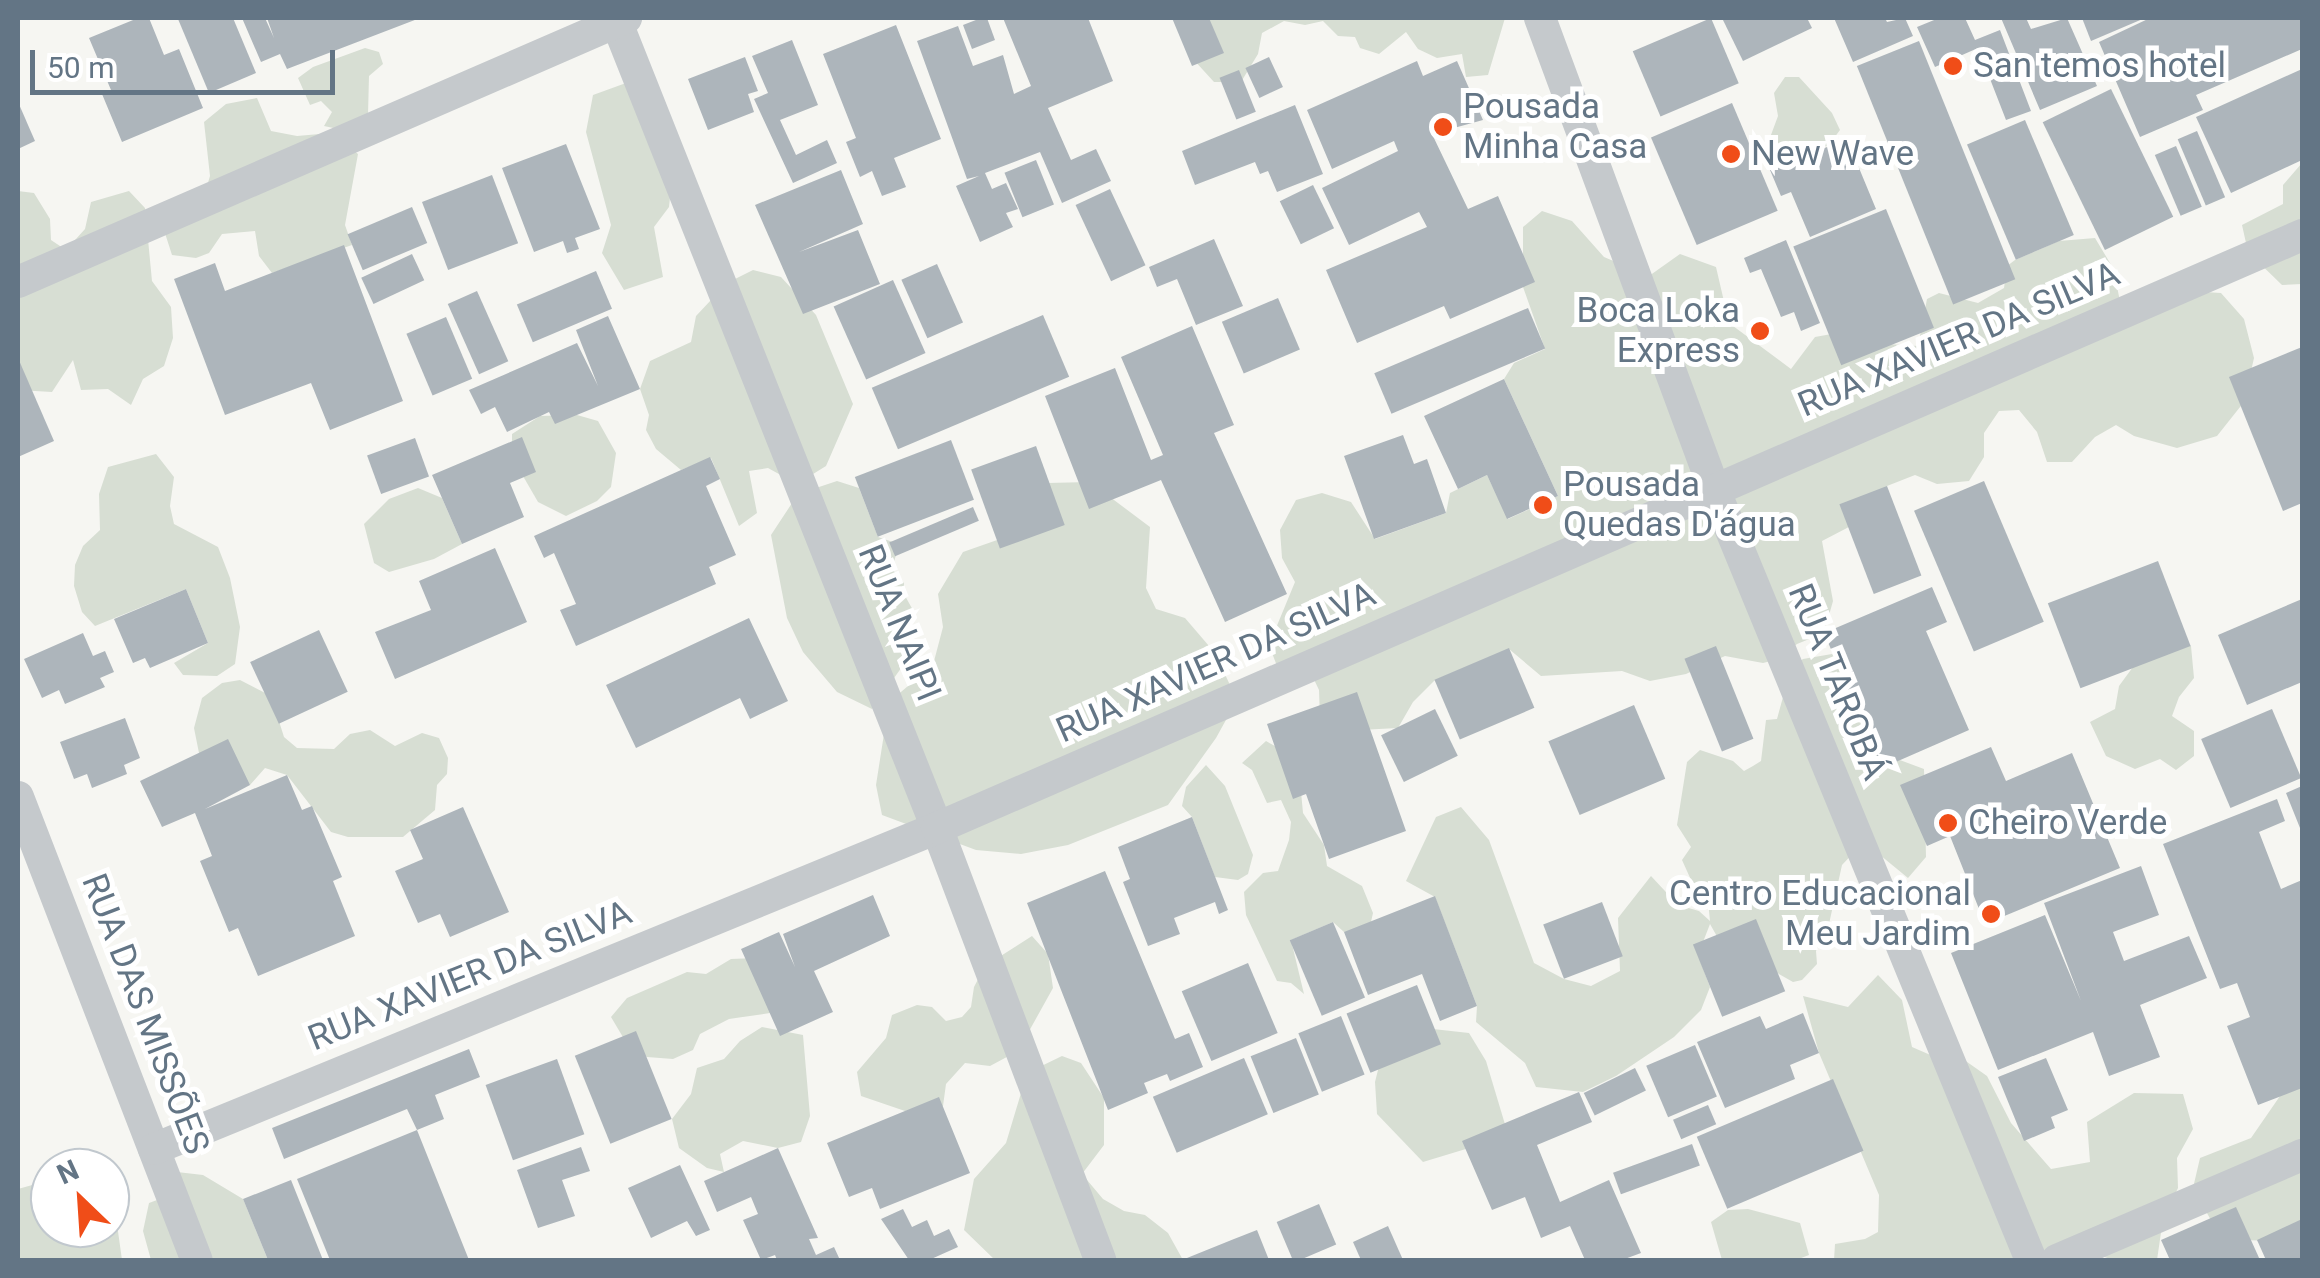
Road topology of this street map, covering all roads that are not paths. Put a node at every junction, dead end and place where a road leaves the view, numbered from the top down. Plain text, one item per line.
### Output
1 (1540, 18) edge
2 (619, 19) edge
3 (2302, 235) edge
4 (18, 282) edge
5 (1714, 489) junction
6 (18, 797) edge
7 (937, 828) junction
8 (154, 1149) junction
9 (2302, 1155) edge
10 (197, 1260) edge
11 (1100, 1260) edge
12 (2031, 1260) edge
13 (2057, 1260) edge

1 - 5 street, RUA TAROBÁ
2 - 4 street
2 - 7 street, RUA NAIPI
3 - 5 street, RUA XAVIER DA SILVA
5 - 7 street, RUA XAVIER DA SILVA
5 - 12 street, RUA TAROBÁ
6 - 8 street, RUA DAS MISSÕES
7 - 8 street, RUA XAVIER DA SILVA
7 - 11 street, RUA NAIPI
8 - 10 street, RUA DAS MISSÕES
9 - 13 street

